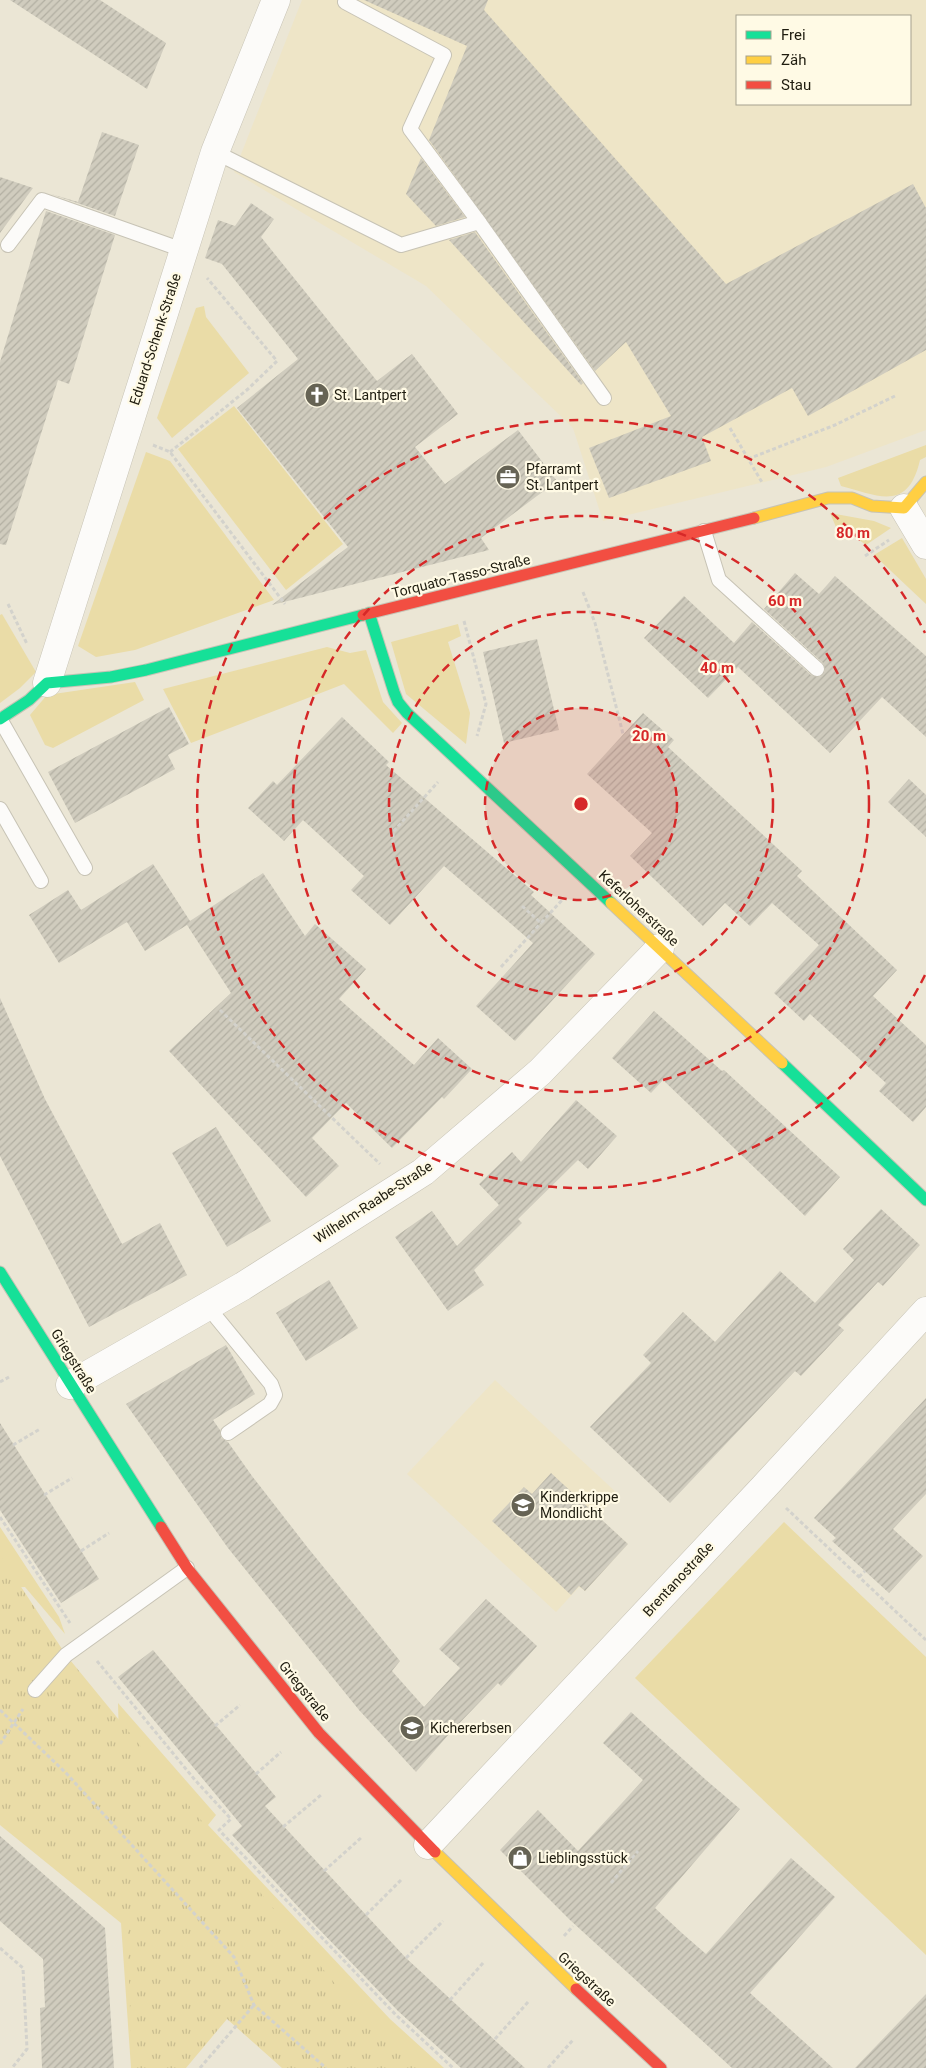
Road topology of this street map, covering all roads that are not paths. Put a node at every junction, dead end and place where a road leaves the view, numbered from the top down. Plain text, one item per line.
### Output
1 (276, 0) edge
2 (345, 2) dead end
3 (215, 152) junction
4 (479, 222) junction
5 (8, 245) dead end
6 (183, 250) junction
7 (604, 398) dead end
8 (926, 482) edge
9 (904, 508) junction
10 (704, 531) junction
11 (926, 545) edge
12 (369, 613) junction
13 (817, 669) dead end
14 (47, 683) junction
15 (0, 719) edge
16 (0, 809) edge
17 (85, 868) dead end
18 (41, 880) dead end
19 (660, 948) junction
20 (926, 1200) edge
21 (1, 1275) edge
22 (207, 1306) junction
23 (926, 1311) edge
24 (70, 1384) junction
25 (228, 1433) dead end
26 (187, 1568) junction
27 (35, 1690) road end
28 (428, 1845) junction
29 (661, 2068) edge

1 - 3 street, Eduard-Schenk-Straße
2 - 4 lane
3 - 4 lane
3 - 6 street, Eduard-Schenk-Straße
4 - 7 lane
5 - 6 lane
6 - 14 street, Eduard-Schenk-Straße
8 - 9 street
9 - 10 street, Torquato-Tasso-Straße
9 - 11 street
10 - 12 street, Torquato-Tasso-Straße
10 - 13 lane
12 - 14 street, Torquato-Tasso-Straße
12 - 19 street, Keferloherstraße
14 - 15 street
15 - 17 lane
16 - 18 lane
19 - 20 street, Keferloherstraße
19 - 22 street, Wilhelm-Raabe-Straße
21 - 24 street, Griegstraße
22 - 24 street, Wilhelm-Raabe-Straße
22 - 25 lane
23 - 28 street, Brentanostraße
24 - 26 street, Griegstraße
26 - 27 lane
26 - 28 street, Griegstraße
28 - 29 street, Griegstraße

